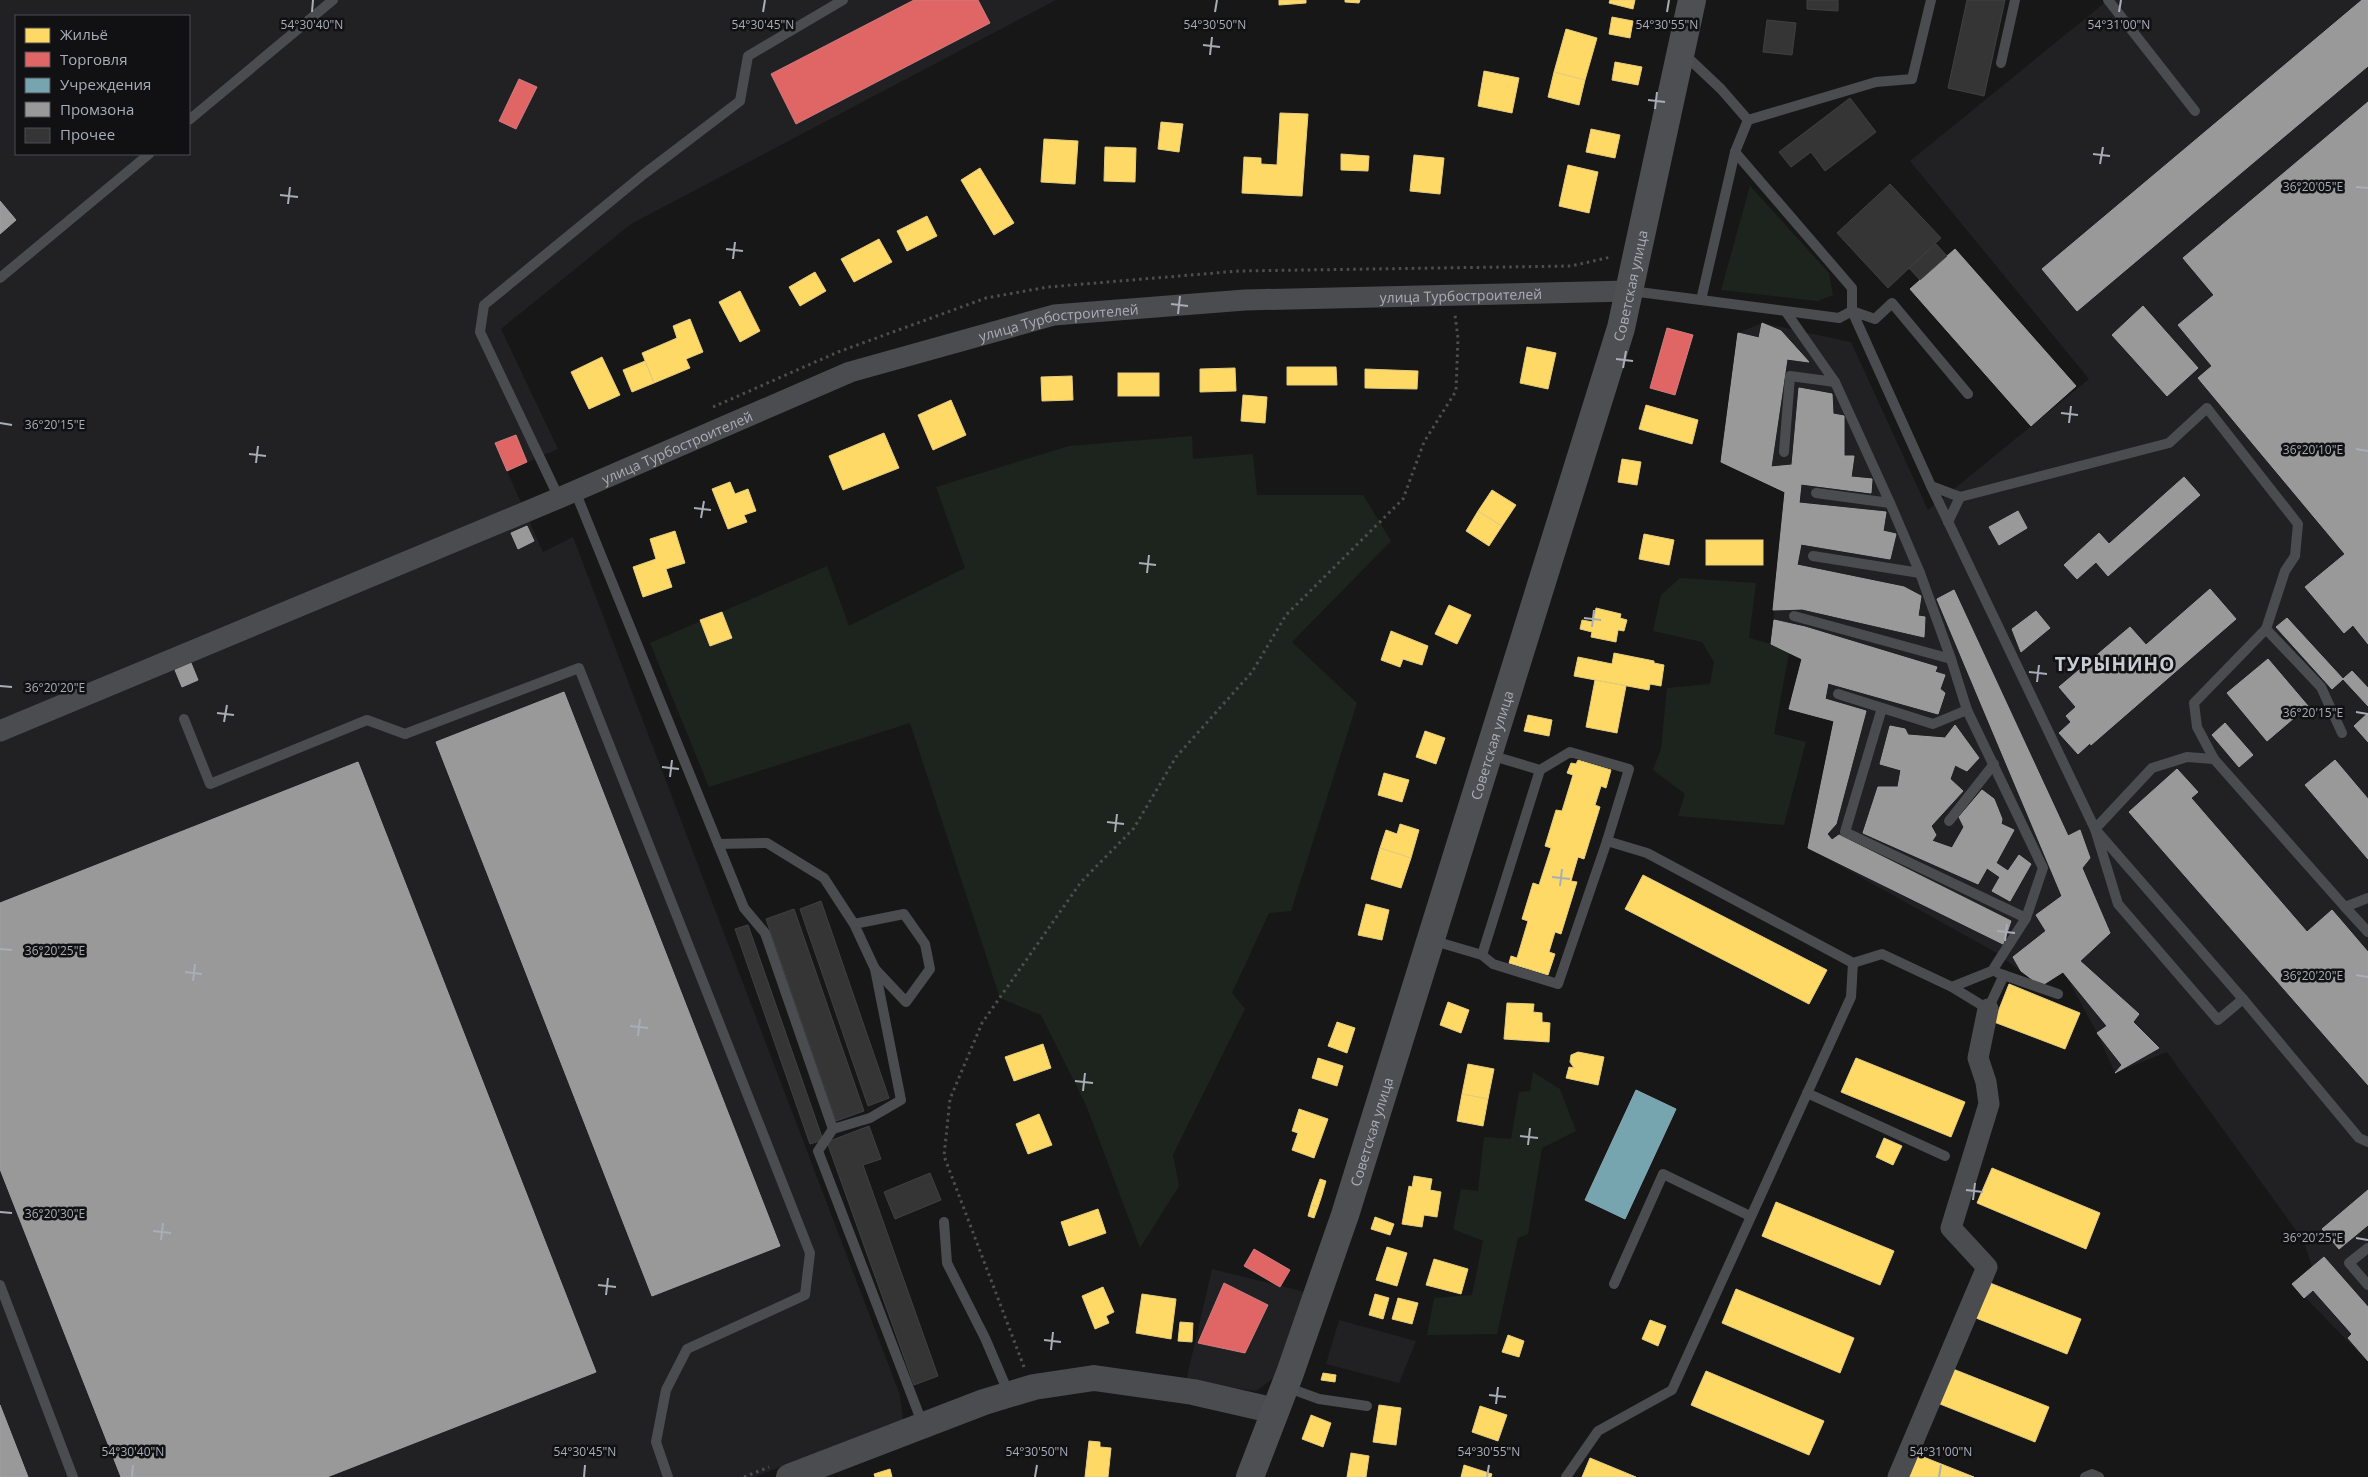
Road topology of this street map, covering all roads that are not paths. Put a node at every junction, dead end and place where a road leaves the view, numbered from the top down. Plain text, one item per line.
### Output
1 (333, 0) edge
2 (843, 0) edge
3 (1692, 0) edge
4 (1931, 0) edge
5 (2014, 0) edge
6 (2108, 0) edge
7 (1680, 51) junction
8 (2001, 63) dead end
9 (2195, 110) dead end
10 (190, 119) edge
11 (1748, 120) junction
12 (1735, 152) junction
13 (148, 155) edge
14 (0, 278) edge
15 (1628, 291) junction
16 (1701, 300) junction
17 (1852, 311) junction
18 (1786, 312) junction
19 (1835, 382) junction
20 (1968, 394) dead end
21 (1784, 452) dead end
22 (1931, 486) junction
23 (1816, 493) dead end
24 (567, 495) junction
25 (1960, 498) junction
26 (1890, 503) junction
27 (1948, 522) junction
28 (1813, 556) dead end
29 (1920, 573) junction
30 (1794, 616) dead end
31 (2266, 629) junction
32 (1951, 659) junction
33 (1838, 694) dead end
34 (1882, 708) junction
35 (1967, 710) junction
36 (184, 719) dead end
37 (0, 731) edge
38 (2342, 734) dead end
39 (1488, 755) junction
40 (2214, 759) junction
41 (1994, 764) junction
42 (1540, 770) junction
43 (1948, 821) dead end
44 (2095, 829) junction
45 (1607, 842) junction
46 (718, 844) junction
47 (2368, 898) edge
48 (2345, 907) junction
49 (2026, 918) junction
50 (854, 924) junction
51 (2368, 932) edge
52 (1430, 940) junction
53 (1482, 955) junction
54 (1853, 963) junction
55 (875, 969) junction
56 (1992, 971) junction
57 (2004, 975) junction
58 (1952, 987) junction
59 (2058, 994) dead end
60 (2243, 999) junction
61 (1988, 1009) junction
62 (1807, 1093) junction
63 (832, 1130) junction
64 (2368, 1142) edge
65 (1945, 1156) dead end
66 (1750, 1216) junction
67 (944, 1222) dead end
68 (2368, 1248) edge
69 (0, 1284) edge
70 (1614, 1284) dead end
71 (2368, 1285) edge
72 (1009, 1394) junction
73 (1280, 1399) junction
74 (1367, 1406) dead end
75 (924, 1425) junction
76 (73, 1477) edge
77 (668, 1477) edge
78 (789, 1477) edge
79 (1250, 1477) edge
80 (1566, 1477) edge
81 (1898, 1477) edge
82 (2085, 1477) edge
83 (2099, 1477) edge

1 - 10 lane
2 - 24 lane
3 - 7 main road, Советская улица
4 - 11 lane
5 - 8 lane
6 - 9 lane
7 - 11 lane
7 - 15 main road, Советская улица
11 - 12 lane
12 - 16 lane
12 - 17 lane
13 - 14 lane
15 - 16 lane
15 - 24 street, улица Турбостроителей
15 - 39 main road, Советская улица
16 - 18 lane
17 - 18 lane
17 - 20 lane
17 - 22 lane
18 - 19 lane
19 - 21 lane
19 - 26 lane
22 - 25 lane
22 - 27 lane
23 - 26 lane
24 - 37 street, улица Турбостроителей
24 - 46 lane
25 - 27 lane
25 - 31 lane
26 - 29 lane
27 - 44 lane
28 - 29 lane
29 - 32 lane
30 - 32 lane
31 - 38 lane
31 - 40 lane
32 - 35 lane
33 - 34 lane
34 - 35 lane
34 - 49 lane
35 - 41 lane
36 - 77 lane
39 - 42 lane
39 - 52 main road, Советская улица
40 - 44 lane
40 - 48 lane
41 - 43 lane
41 - 49 lane
42 - 45 lane
42 - 53 lane
44 - 60 lane
44 - 60 lane
45 - 53 lane
45 - 54 lane
46 - 50 lane
46 - 63 lane
47 - 48 lane
48 - 51 lane
49 - 56 lane
50 - 55 lane
50 - 55 lane
52 - 53 lane
52 - 73 main road, Советская улица
54 - 58 lane
54 - 62 lane
55 - 63 lane
56 - 57 lane
56 - 58 lane
57 - 59 lane
57 - 61 lane
58 - 61 lane
60 - 64 lane
61 - 81 street
62 - 65 lane
62 - 66 lane
63 - 75 lane
66 - 70 lane
66 - 80 lane
67 - 72 lane
68 - 71 lane
69 - 76 lane
72 - 73 street
72 - 75 street
73 - 74 lane
73 - 79 main road, Советская улица
75 - 78 street
82 - 83 lane

